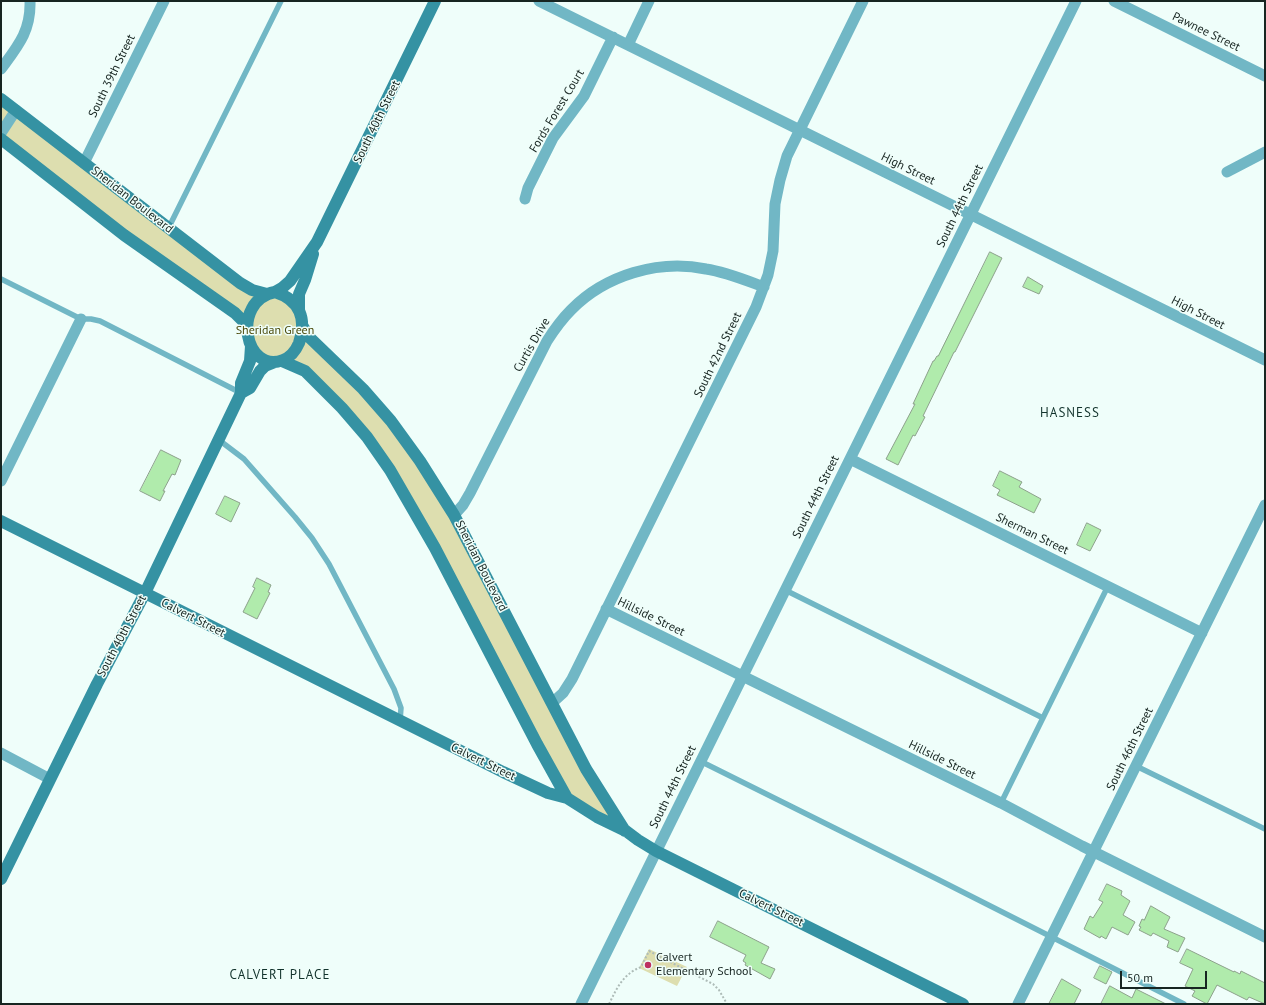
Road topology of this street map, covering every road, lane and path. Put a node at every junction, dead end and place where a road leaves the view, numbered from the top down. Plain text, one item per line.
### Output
1 (30, 1) edge
2 (164, 1) edge
3 (281, 1) edge
4 (435, 1) edge
5 (539, 1) edge
6 (650, 1) edge
7 (863, 1) edge
8 (1076, 1) edge
9 (1114, 1) edge
10 (613, 37) junction
11 (628, 45) junction
12 (1, 69) edge
13 (1265, 76) edge
14 (1, 99) edge
15 (16, 110) junction
16 (799, 130) junction
17 (1, 133) edge
18 (1, 139) edge
19 (1265, 152) edge
20 (84, 163) junction
21 (1226, 172) dead end
22 (525, 199) dead end
23 (971, 214) junction
24 (168, 229) junction
25 (317, 242) junction
26 (1, 279) edge
27 (764, 287) junction
28 (271, 293) junction
29 (299, 310) junction
30 (81, 319) junction
31 (302, 324) junction
32 (248, 325) junction
33 (251, 346) junction
34 (1265, 360) edge
35 (278, 361) junction
36 (241, 393) junction
37 (219, 440) junction
38 (850, 458) junction
39 (1, 481) edge
40 (1265, 505) edge
41 (454, 515) junction
42 (1, 522) edge
43 (1108, 586) junction
44 (785, 590) junction
45 (145, 593) junction
46 (606, 609) junction
47 (1202, 632) junction
48 (742, 676) junction
49 (552, 704) junction
50 (1043, 718) junction
51 (400, 721) junction
52 (1, 753) edge
53 (700, 761) junction
54 (1136, 766) junction
55 (50, 779) junction
56 (567, 798) junction
57 (1001, 804) junction
58 (1265, 828) edge
59 (626, 831) junction
60 (656, 851) junction
61 (1094, 852) junction
62 (1, 879) edge
63 (1051, 937) junction
64 (1265, 937) edge
65 (581, 1004) edge
66 (609, 1004) edge
67 (728, 1004) edge
68 (963, 1004) edge
69 (1018, 1004) edge
70 (1184, 1004) edge

1 - 12 street
2 - 20 street, South 39th Street
3 - 24 lane
4 - 25 main road, South 40th Street
5 - 10 street, High Street
6 - 11 street
7 - 16 street, South 42nd Street
8 - 23 street, South 44th Street
9 - 13 street, Pawnee Street
10 - 11 street, High Street
10 - 22 street, Fords Forest Court
11 - 16 street, High Street
14 - 15 main road, Sheridan Boulevard
15 - 17 street
15 - 20 main road, Sheridan Boulevard
16 - 23 street, High Street
16 - 27 street, South 42nd Street
18 - 32 main road
19 - 21 street
20 - 24 main road, Sheridan Boulevard
23 - 34 street, High Street
23 - 38 street, South 44th Street
24 - 28 main road, Sheridan Boulevard
25 - 28 main road, South 40th Street
25 - 29 main road, South 40th Street
26 - 30 lane
27 - 41 street, Curtis Drive
27 - 46 street, South 42nd Street
28 - 29 main road
28 - 32 main road
29 - 31 main road
30 - 36 lane
30 - 39 street
31 - 35 main road
31 - 41 main road, Sheridan Boulevard
32 - 33 main road
33 - 35 main road
33 - 36 main road, South 40th Street
35 - 36 main road, South 40th Street
35 - 56 main road
36 - 37 main road, South 40th Street
37 - 45 main road, South 40th Street
37 - 51 lane
38 - 43 street, Sherman Street
38 - 44 street, South 44th Street
40 - 47 street, South 46th Street
41 - 49 main road, Sheridan Boulevard
42 - 45 main road, Calvert Street
43 - 47 street, Sherman Street
43 - 50 lane
44 - 48 street, South 44th Street
44 - 50 lane
45 - 51 main road, Calvert Street
45 - 55 main road, South 40th Street
46 - 48 street, Hillside Street
46 - 49 street, South 42nd Street
47 - 54 street, South 46th Street
48 - 53 street, South 44th Street
48 - 57 street, Hillside Street
49 - 59 main road, Sheridan Boulevard
50 - 57 lane
51 - 56 main road, Calvert Street
52 - 55 street
53 - 60 street, South 44th Street
53 - 63 lane
54 - 58 lane
54 - 61 street, South 46th Street
55 - 62 main road, South 40th Street
56 - 59 main road, Calvert Street
57 - 61 street, Hillside Street
59 - 60 main road, Calvert Street
60 - 65 street, South 44th Street
60 - 68 main road, Calvert Street
61 - 63 street, South 46th Street
61 - 64 street, Hillside Street
63 - 69 street, South 46th Street
63 - 70 lane
66 - 67 path

